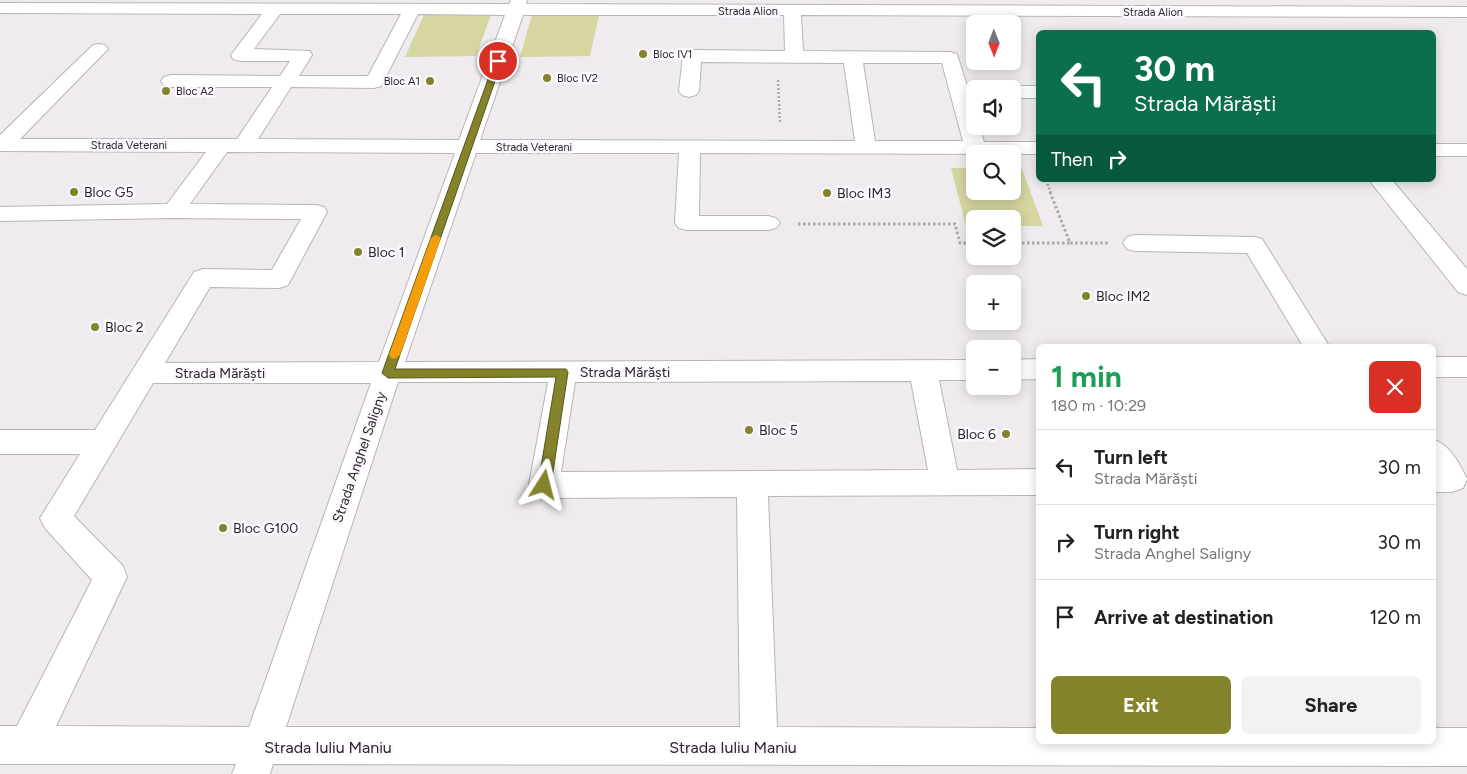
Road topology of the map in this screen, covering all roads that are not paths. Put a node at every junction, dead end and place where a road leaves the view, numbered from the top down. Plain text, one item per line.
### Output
1 (1430, 0) edge
2 (518, 5) edge
3 (410, 6) edge
4 (5, 7) edge
5 (275, 9) junction
6 (792, 11) junction
7 (1443, 12) junction
8 (1467, 12) edge
9 (1244, 13) edge
10 (99, 49) dead end
11 (786, 56) junction
12 (853, 57) junction
13 (171, 81) dead end
14 (285, 82) junction
15 (966, 89) edge
16 (689, 91) dead end
17 (1021, 92) edge
18 (1036, 92) edge
19 (232, 146) junction
20 (468, 147) junction
21 (690, 147) junction
22 (866, 148) junction
23 (966, 148) edge
24 (1021, 148) edge
25 (1036, 148) edge
26 (4, 149) edge
27 (1436, 150) edge
28 (1467, 150) edge
29 (1382, 182) edge
30 (173, 211) junction
31 (0, 214) edge
32 (768, 224) road end
33 (1136, 243) road end
34 (1467, 286) edge
35 (1315, 344) edge
36 (1467, 367) edge
37 (1436, 368) edge
38 (1036, 369) edge
39 (923, 370) junction
40 (966, 370) edge
41 (1021, 370) edge
42 (562, 372) junction
43 (145, 373) junction
44 (388, 373) junction
45 (0, 442) edge
46 (102, 442) junction
47 (1436, 455) edge
48 (1436, 479) edge
49 (945, 482) junction
50 (1036, 482) edge
51 (752, 483) junction
52 (14, 745) edge
53 (1467, 746) edge
54 (759, 747) junction
55 (255, 761) edge

1 - 7 street
2 - 3 street, Strada Alion
2 - 6 street, Strada Alion
2 - 20 street, Strada Anghel Saligny
3 - 5 street, Strada Alion
3 - 14 street
4 - 5 street, Strada Alion
5 - 14 street
6 - 9 street, Strada Alion
6 - 11 street
7 - 8 street, Strada Alion
7 - 9 street, Strada Alion
10 - 26 street
11 - 12 street
11 - 16 street
12 - 15 street
12 - 22 street
13 - 14 street
14 - 19 street
17 - 18 street
19 - 20 street, Strada Veterani
19 - 26 street, Strada Veterani
19 - 30 street
20 - 21 street, Strada Veterani
20 - 44 street, Strada Anghel Saligny
21 - 22 street, Strada Veterani
21 - 32 street
22 - 23 street, Strada Veterani
24 - 25 street, Strada Veterani
27 - 28 street
29 - 34 street
30 - 31 street
30 - 43 street
33 - 35 street
36 - 37 street
38 - 41 street
39 - 40 street, Strada Mărăști
39 - 42 street, Strada Mărăști
39 - 49 street
42 - 44 street, Strada Mărăști
42 - 51 street
43 - 44 street, Strada Mărăști
43 - 46 street
44 - 55 street, Strada Anghel Saligny
45 - 46 street
46 - 52 street
47 - 48 street
49 - 50 street
49 - 51 street
51 - 54 street
52 - 55 street, Strada Iuliu Maniu
53 - 54 street, Strada Iuliu Maniu
54 - 55 street, Strada Iuliu Maniu

